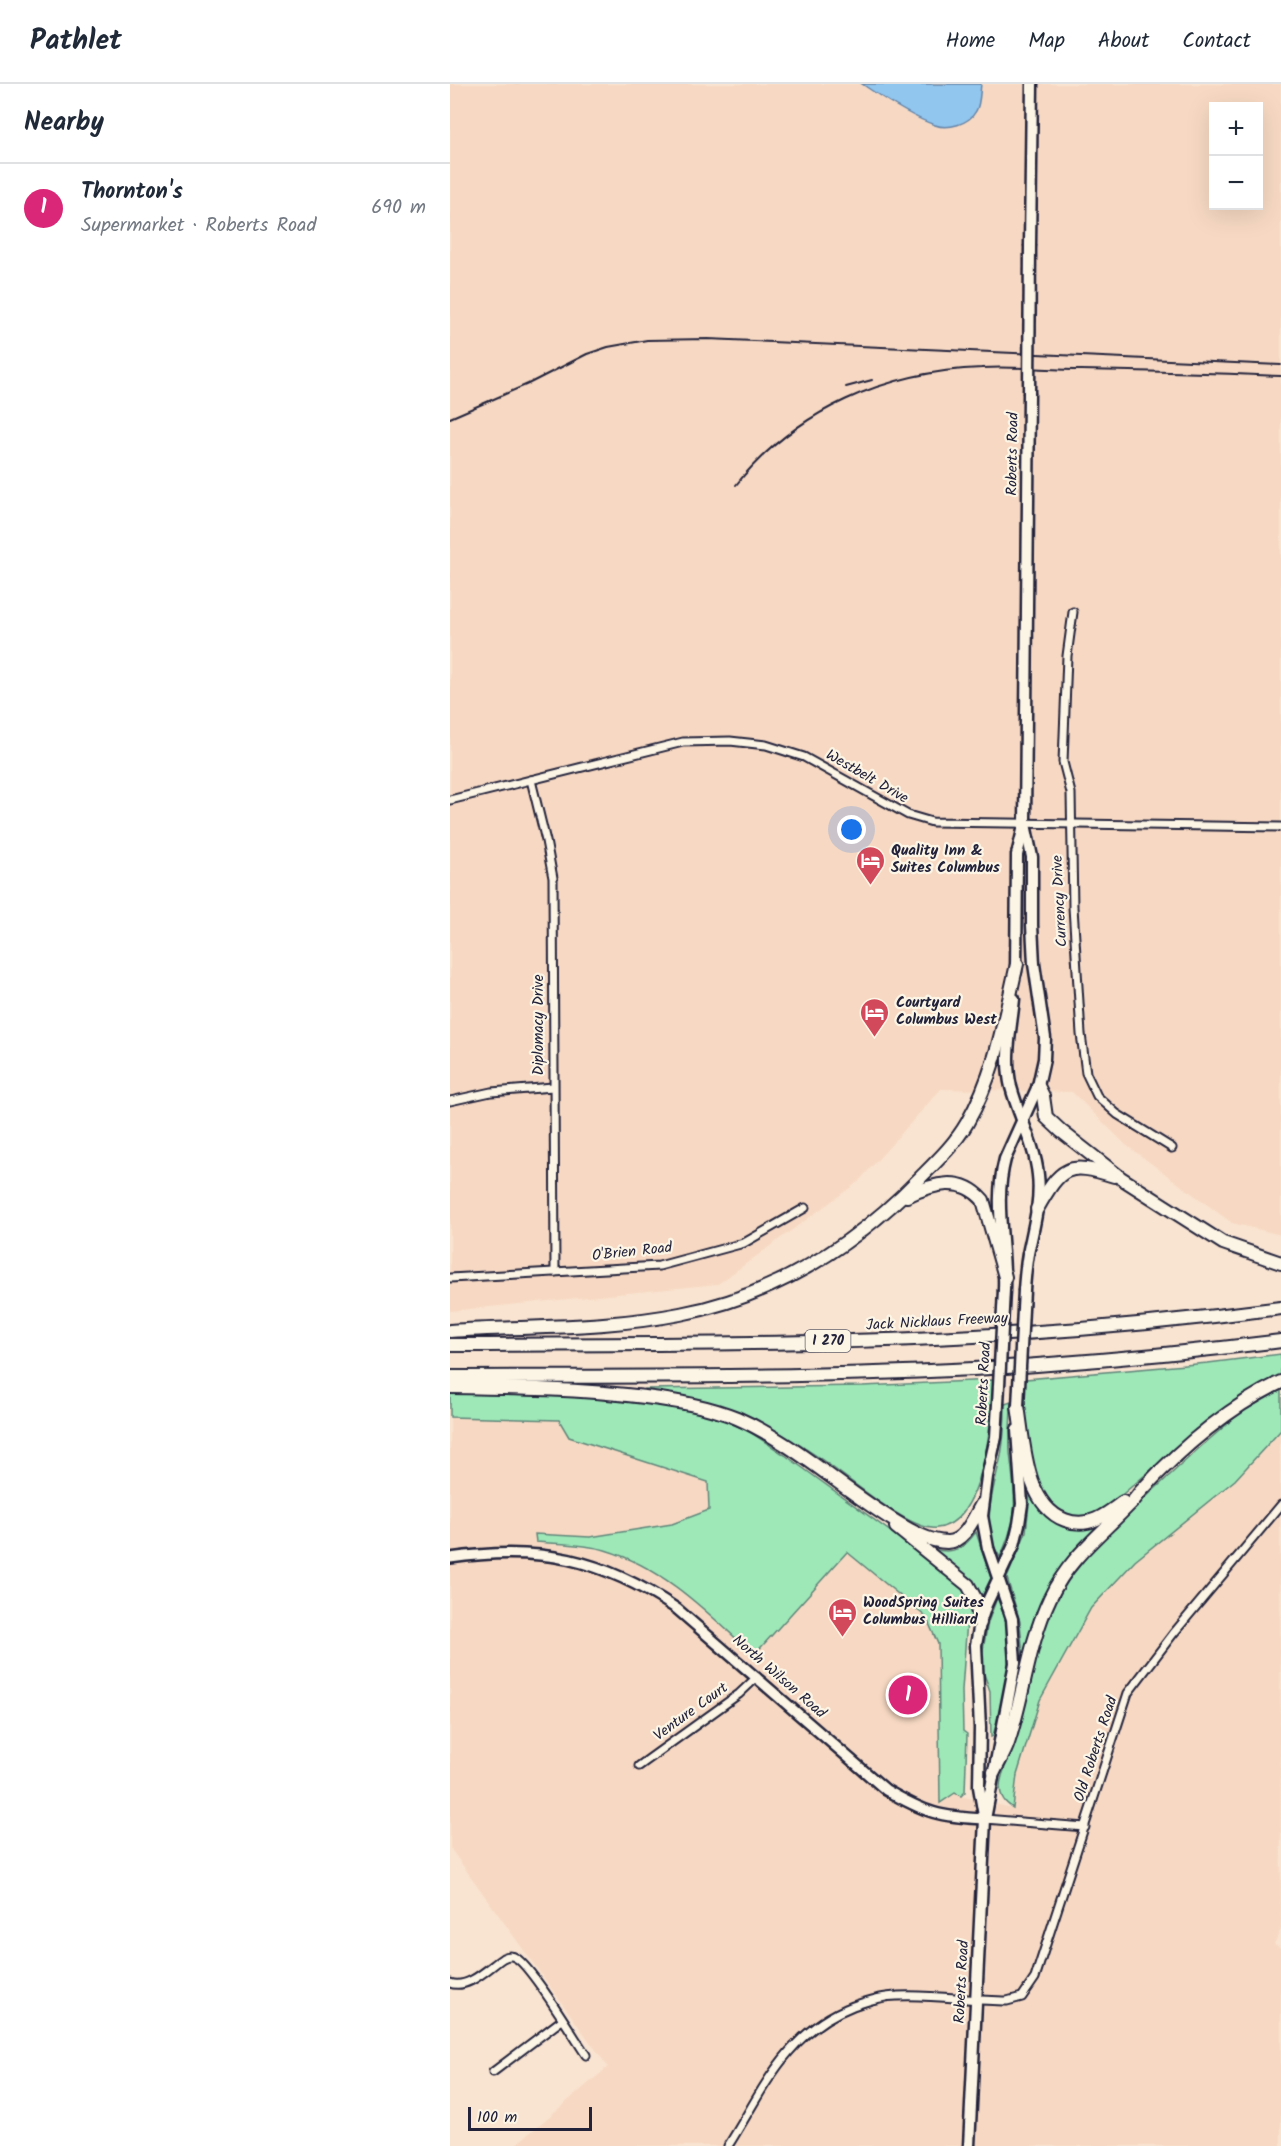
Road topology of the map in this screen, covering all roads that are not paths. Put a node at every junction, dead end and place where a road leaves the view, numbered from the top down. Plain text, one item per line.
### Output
1 (1032, 84) edge
2 (1073, 612) dead end
3 (531, 780) junction
4 (450, 800) edge
5 (1025, 824) junction
6 (1071, 824) junction
7 (1281, 826) edge
8 (1017, 964) junction
9 (1038, 1086) junction
10 (553, 1087) junction
11 (450, 1101) edge
12 (1022, 1120) junction
13 (1172, 1148) dead end
14 (1121, 1178) junction
15 (901, 1198) junction
16 (805, 1208) dead end
17 (1037, 1209) junction
18 (1281, 1263) edge
19 (555, 1272) junction
20 (450, 1278) edge
21 (1004, 1283) junction
22 (1281, 1308) edge
23 (450, 1331) edge
24 (1281, 1341) edge
25 (450, 1345) edge
26 (450, 1377) edge
27 (1281, 1382) edge
28 (450, 1387) edge
29 (1018, 1406) junction
30 (1141, 1492) junction
31 (982, 1504) junction
32 (1281, 1505) edge
33 (877, 1510) junction
34 (450, 1558) edge
35 (999, 1580) junction
36 (980, 1623) junction
37 (756, 1677) junction
38 (639, 1766) dead end
39 (994, 1772) junction
40 (985, 1819) junction
41 (1085, 1827) junction
42 (450, 1983) edge
43 (976, 1999) junction
44 (562, 2020) junction
45 (586, 2055) dead end
46 (493, 2072) dead end
47 (728, 2146) edge
48 (969, 2146) edge

1 - 5 main road, Roberts Road, bridge
2 - 6 street, Currency Drive
3 - 4 street, Westbelt Drive
3 - 5 street, Westbelt Drive
3 - 10 street, Diplomacy Drive
5 - 6 street, Westbelt Drive
5 - 8 main road, Roberts Road
5 - 9 main road, Roberts Road
6 - 7 street, Westbelt Drive
6 - 13 street, Currency Drive
8 - 12 main road, Roberts Road
8 - 15 highway
9 - 12 main road, Roberts Road
9 - 14 highway
10 - 11 street
10 - 19 street, Diplomacy Drive
12 - 17 main road, Roberts Road
12 - 21 main road, Roberts Road
14 - 17 highway
14 - 18 highway
15 - 21 highway
15 - 23 highway
16 - 19 street, O'Brien Road
17 - 29 main road, Roberts Road, bridge
19 - 20 street, O'Brien Road
21 - 31 main road, Roberts Road, bridge
22 - 25 highway, Jack Nicklaus Freeway / I 270
24 - 26 highway, I 270
27 - 30 highway
28 - 33 highway
29 - 30 highway
29 - 35 main road, Roberts Road
30 - 39 highway
31 - 33 highway
31 - 35 main road, Roberts Road
32 - 41 street, Old Roberts Road
33 - 36 highway
34 - 37 main road, North Wilson Road
35 - 36 main road, Roberts Road
35 - 39 main road, Roberts Road
36 - 40 main road, Roberts Road
37 - 38 street, Venture Court
37 - 40 main road, North Wilson Road
39 - 40 main road, Roberts Road
40 - 41 street, North Wilson Road
40 - 43 main road, Roberts Road
41 - 43 street, Old Roberts Road
42 - 44 street
43 - 47 street, Old Roberts Road
43 - 48 main road, Roberts Road
44 - 45 street
44 - 46 street

